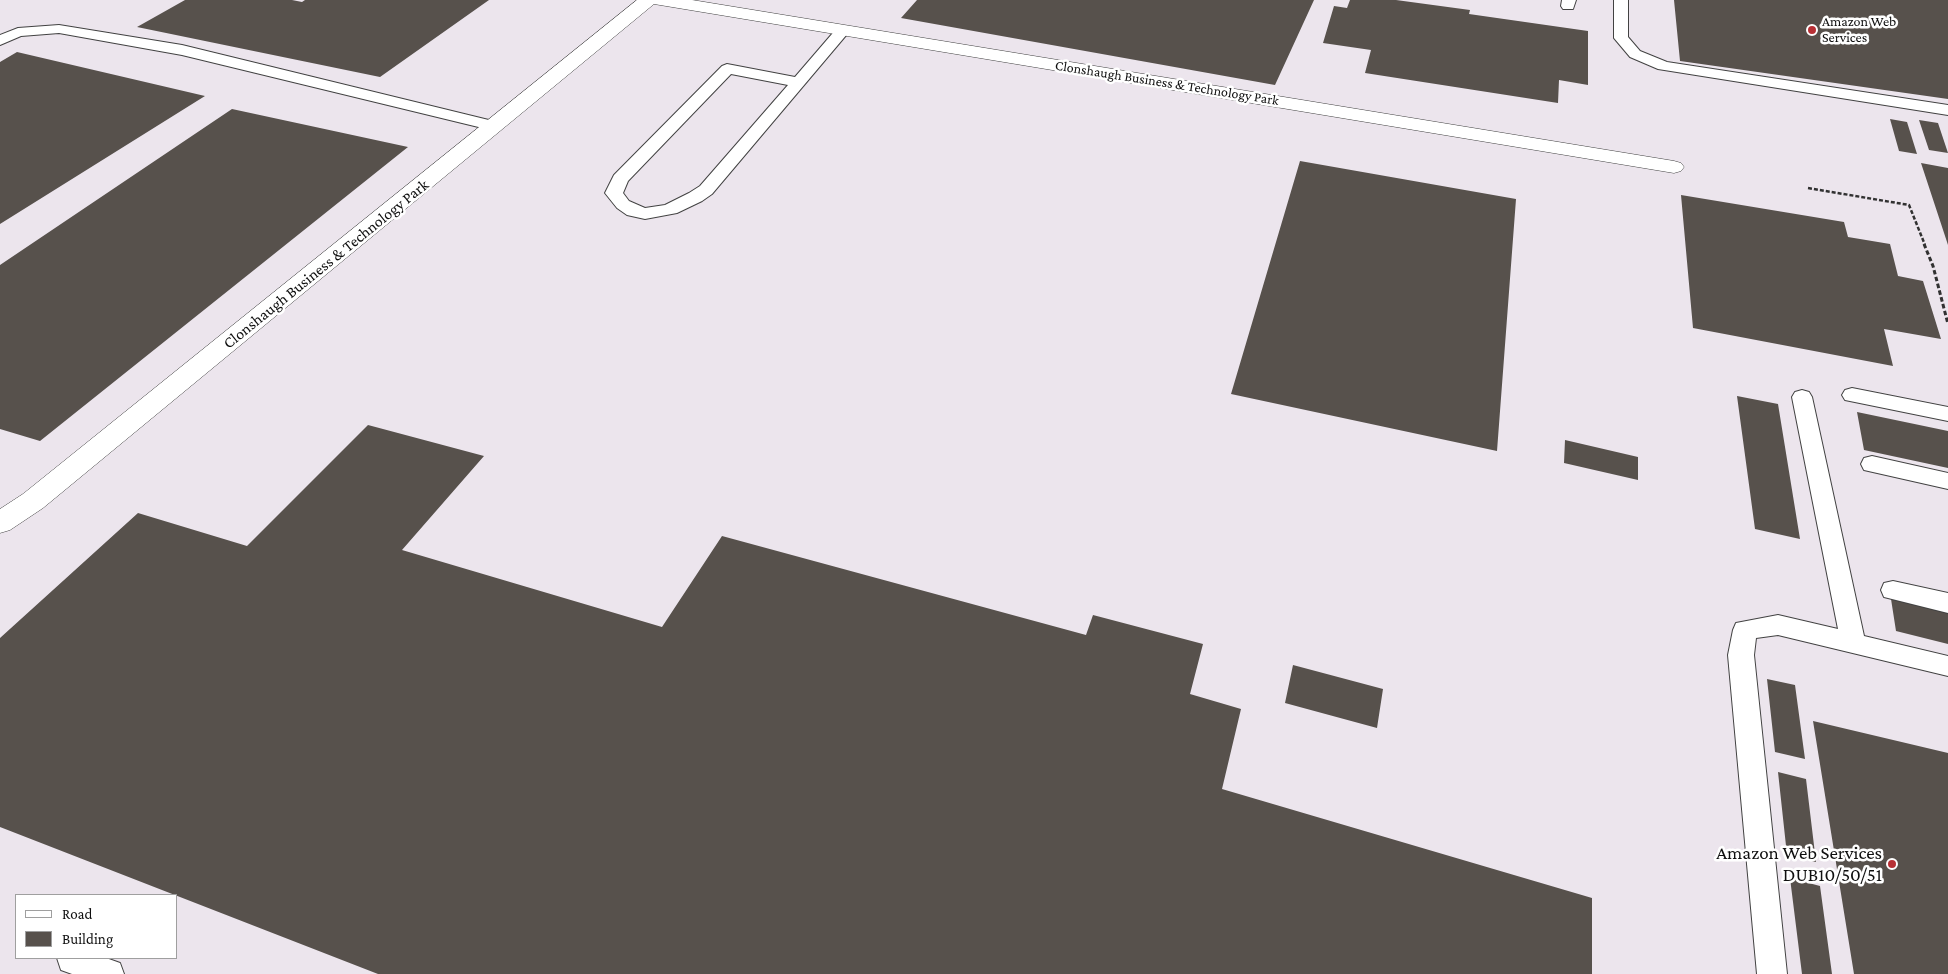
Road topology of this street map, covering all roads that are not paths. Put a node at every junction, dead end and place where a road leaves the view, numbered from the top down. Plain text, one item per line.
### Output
1 (648, 0) edge
2 (660, 0) edge
3 (1621, 0) edge
4 (844, 30) junction
5 (0, 41) edge
6 (799, 82) junction
7 (1948, 110) edge
8 (495, 126) junction
9 (1674, 167) dead end
10 (1852, 395) dead end
11 (1802, 397) dead end
12 (1948, 414) edge
13 (1872, 464) dead end
14 (1948, 481) edge
15 (0, 523) edge
16 (1893, 590) dead end
17 (1948, 603) edge
18 (1853, 643) junction
19 (1948, 666) edge
20 (72, 959) dead end
21 (109, 974) edge
22 (1772, 974) edge

1 - 8 street, Clonshaugh Business & Technology Park
2 - 4 street, Clonshaugh Business & Technology Park
3 - 7 lane
4 - 6 lane
4 - 9 street, Clonshaugh Business & Technology Park
5 - 8 lane
6 - 6 lane
8 - 15 street, Clonshaugh Business & Technology Park
10 - 12 lane
11 - 18 lane
13 - 14 lane
16 - 17 lane
18 - 19 lane
18 - 22 lane
20 - 21 lane

